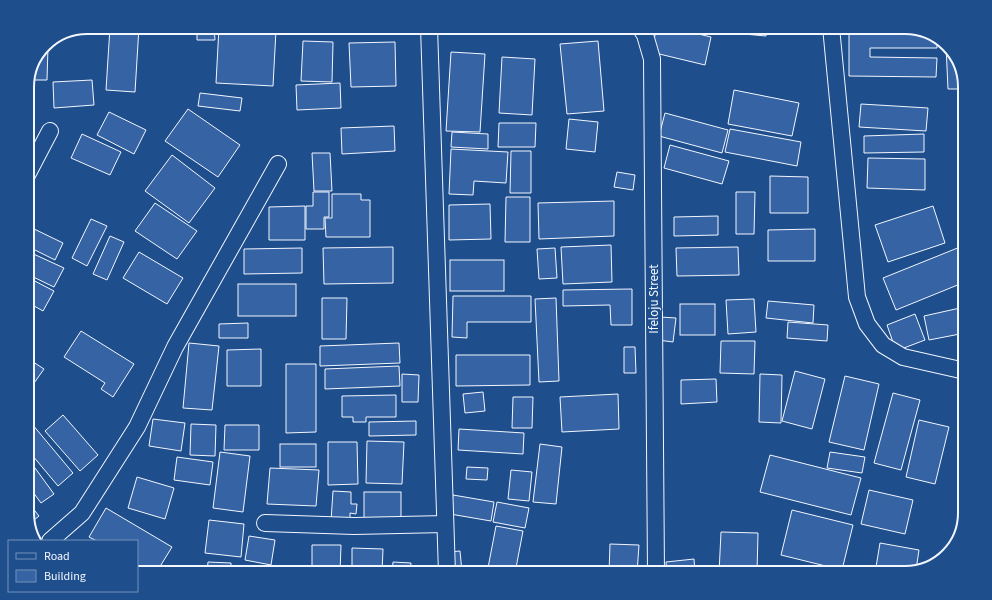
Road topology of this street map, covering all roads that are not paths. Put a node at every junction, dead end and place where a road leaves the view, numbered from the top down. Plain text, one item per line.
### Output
1 (429, 34) edge
2 (644, 34) edge
3 (833, 34) edge
4 (50, 130) dead end
5 (34, 161) edge
6 (278, 164) dead end
7 (958, 369) edge
8 (265, 523) dead end
9 (445, 524) junction
10 (51, 540) edge
11 (447, 566) edge
12 (656, 566) edge

1 - 9 street
2 - 12 street, Ifeloju Street
3 - 7 street
4 - 5 street
6 - 10 street
8 - 9 street
9 - 11 street

